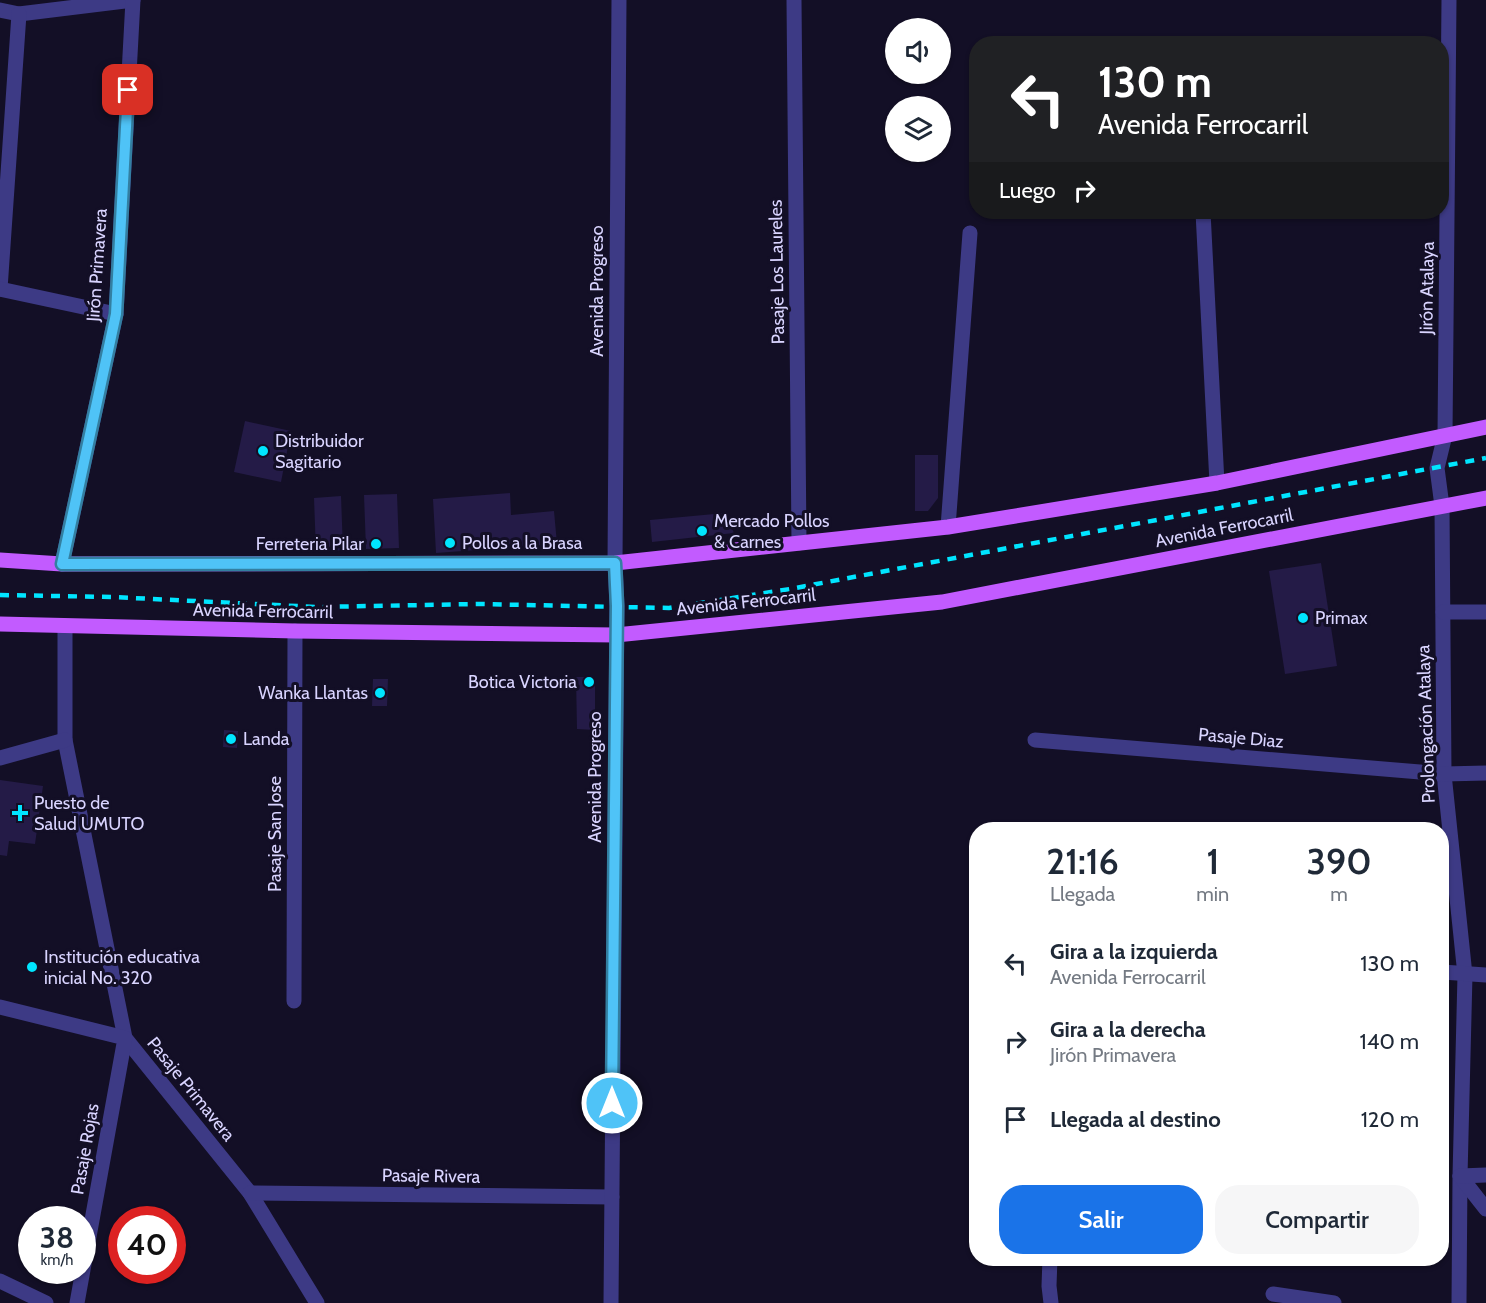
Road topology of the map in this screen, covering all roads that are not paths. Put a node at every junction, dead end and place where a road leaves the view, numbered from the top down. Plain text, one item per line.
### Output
1 (133, 0) edge
2 (619, 0) edge
3 (794, 0) edge
4 (1449, 0) edge
5 (0, 10) edge
6 (19, 14) junction
7 (1449, 36) edge
8 (1203, 219) edge
9 (1447, 219) edge
10 (970, 233) dead end
11 (0, 289) edge
12 (116, 314) junction
13 (1486, 427) edge
14 (1445, 435) junction
15 (1437, 468) joint
16 (1217, 483) junction
17 (1486, 498) edge
18 (1442, 506) junction
19 (948, 527) junction
20 (799, 543) junction
21 (0, 560) edge
22 (615, 563) junction
23 (62, 564) junction
24 (1443, 612) junction
25 (1486, 612) edge
26 (0, 624) edge
27 (65, 626) junction
28 (295, 631) junction
29 (616, 634) junction
30 (65, 740) junction
31 (1035, 740) dead end
32 (0, 758) edge
33 (1486, 773) edge
34 (1444, 774) junction
35 (1449, 973) edge
36 (1466, 975) junction
37 (1486, 975) edge
38 (294, 1001) dead end
39 (0, 1007) edge
40 (125, 1038) junction
41 (1486, 1175) edge
42 (1460, 1176) junction
43 (250, 1193) junction
44 (612, 1197) junction
45 (1486, 1209) edge
46 (1050, 1266) edge
47 (0, 1281) edge
48 (1273, 1294) dead end
49 (45, 1303) edge
50 (77, 1303) edge
51 (317, 1303) edge
52 (611, 1303) edge
53 (1051, 1303) edge
54 (1334, 1303) edge
55 (1459, 1303) edge

1 - 6 street
1 - 12 street, Jirón Primavera
2 - 22 street, Avenida Progreso
3 - 20 street, Pasaje Los Laureles
4 - 7 street, Jirón Atalaya
5 - 6 street
6 - 11 street
8 - 16 street
9 - 14 street, Jirón Atalaya
10 - 19 street
11 - 12 street
12 - 23 street, Jirón Primavera
13 - 14 main road
14 - 15 street, Jirón Atalaya
14 - 16 main road
15 - 18 street, Prolongación Atalaya
16 - 19 main road
17 - 18 main road, Avenida Ferrocarril
18 - 24 street, Prolongación Atalaya
18 - 29 main road, Avenida Ferrocarril
19 - 20 main road
20 - 22 main road
21 - 23 main road
22 - 23 main road
22 - 29 street, Avenida Progreso
24 - 25 street
24 - 34 street, Prolongación Atalaya
26 - 27 main road, Avenida Ferrocarril
27 - 28 main road, Avenida Ferrocarril
27 - 30 street, Pasaje Primavera
28 - 29 main road, Avenida Ferrocarril
28 - 38 street, Pasaje San Jose
29 - 44 street, Avenida Progreso
30 - 32 street
30 - 40 street, Pasaje Primavera
31 - 34 street, Pasaje Diaz
33 - 34 street, Pasaje Diaz
34 - 36 street, Prolongación Atalaya
35 - 36 street
36 - 37 street
36 - 42 street, Prolongación Atalaya
39 - 40 street
40 - 43 street, Pasaje Primavera
40 - 50 street, Pasaje Rojas
41 - 42 street
42 - 45 street
42 - 55 street, Prolongación Atalaya
43 - 44 street, Pasaje Rivera
43 - 51 street, Pasaje Primavera
44 - 52 street, Avenida Progreso
46 - 53 street
47 - 49 street
48 - 54 street

